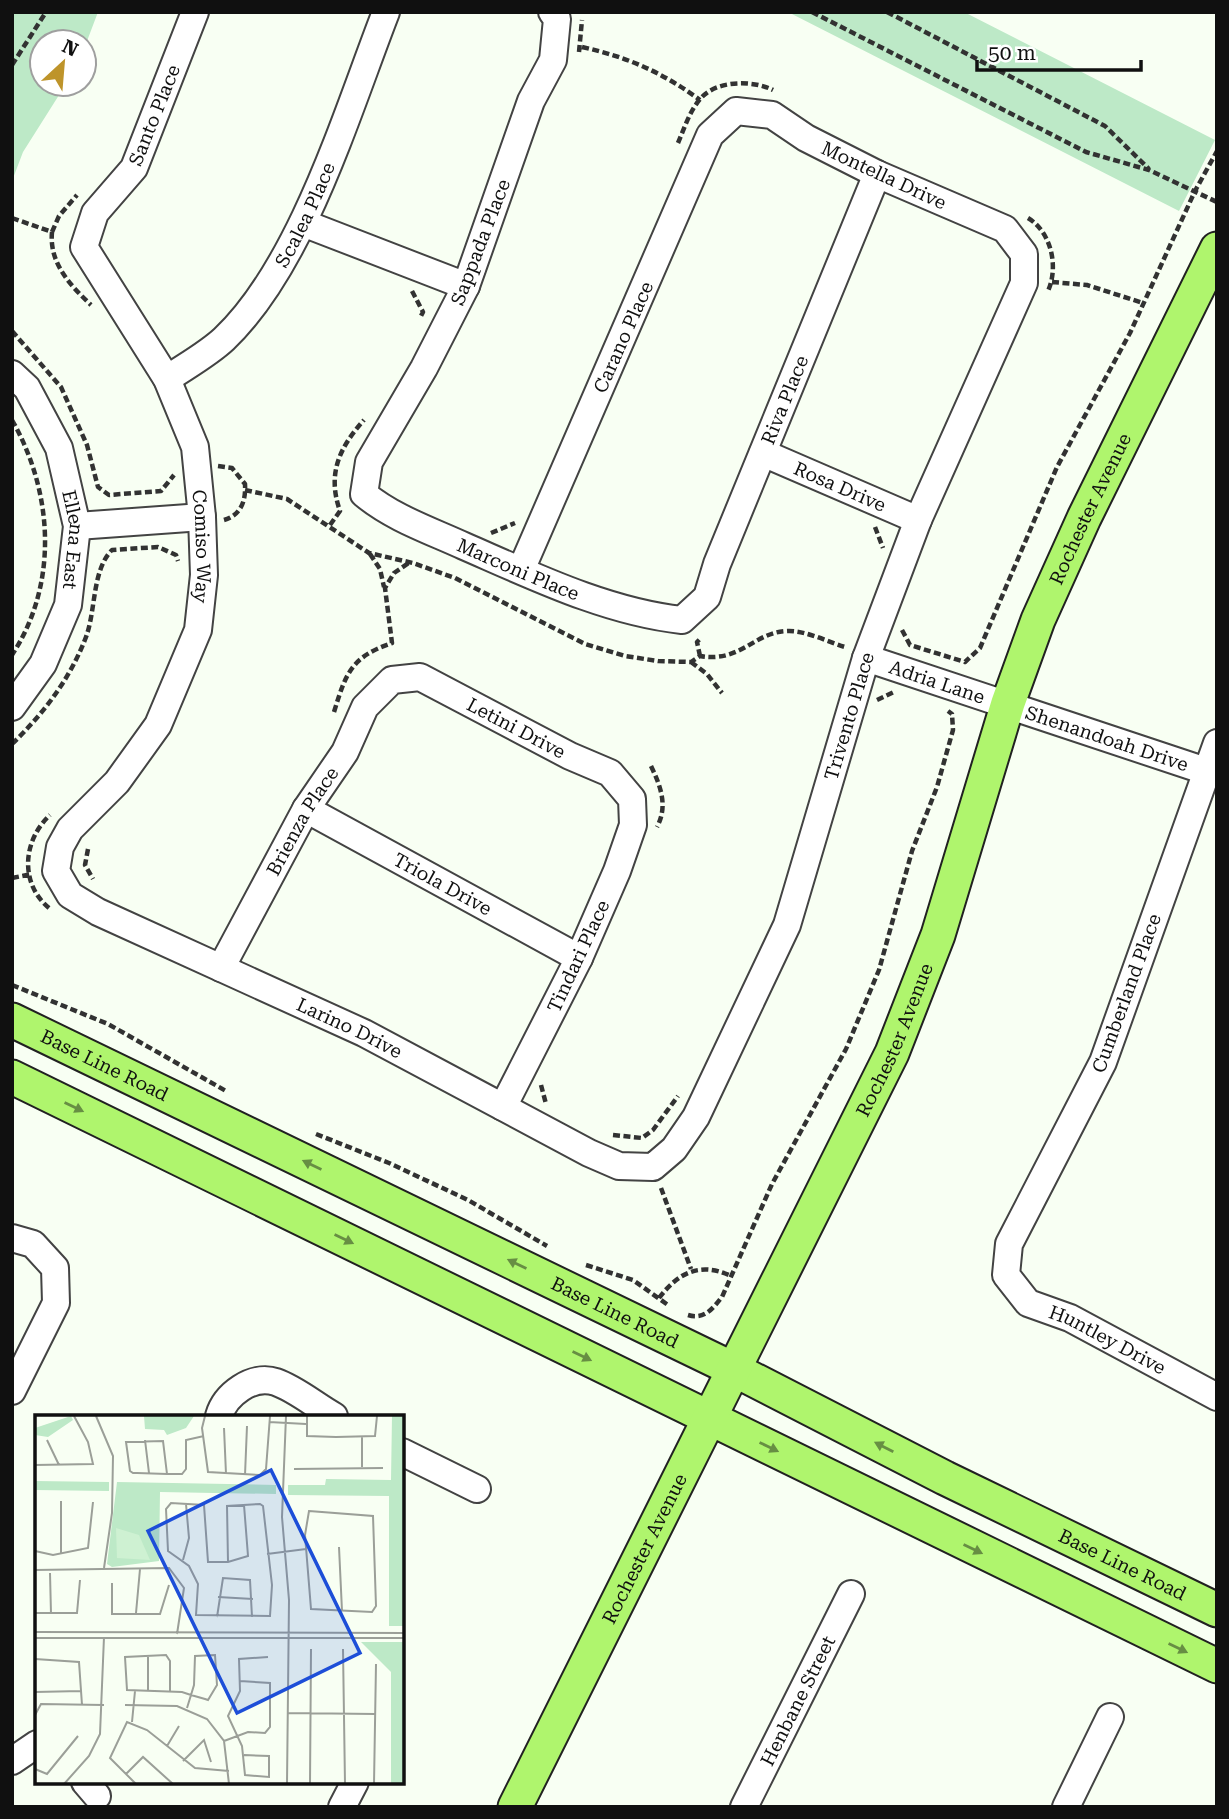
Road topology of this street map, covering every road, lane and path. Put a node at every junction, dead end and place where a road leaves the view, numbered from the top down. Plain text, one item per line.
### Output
1 (46, 12) edge
2 (195, 12) edge
3 (386, 12) edge
4 (812, 12) edge
5 (887, 12) edge
6 (554, 15) edge
7 (582, 47) dead end
8 (12, 65) edge
9 (700, 100) dead end
10 (736, 111) joint
11 (1149, 170) junction
12 (877, 174) junction
13 (84, 187) dead end
14 (1217, 202) edge
15 (12, 218) edge
16 (303, 223) junction
17 (52, 232) junction
18 (84, 247) joint
19 (1217, 249) edge
20 (1024, 254) joint
21 (1052, 282) dead end
22 (408, 283) dead end
23 (466, 286) junction
24 (1143, 303) dead end
25 (97, 310) dead end
26 (417, 325) dead end
27 (12, 331) edge
28 (12, 374) edge
29 (167, 379) junction
30 (366, 418) dead end
31 (12, 420) edge
32 (763, 453) junction
33 (216, 456) dead end
34 (175, 466) dead end
35 (364, 494) joint
36 (871, 518) dead end
37 (918, 520) junction
38 (216, 523) junction
39 (330, 525) dead end
40 (77, 526) junction
41 (369, 553) dead end
42 (880, 556) dead end
43 (410, 562) dead end
44 (521, 570) junction
45 (385, 588) junction
46 (682, 620) joint
47 (706, 634) dead end
48 (853, 652) junction
49 (12, 655) edge
50 (700, 656) dead end
51 (691, 662) dead end
52 (392, 680) joint
53 (722, 693) dead end
54 (1008, 703) junction
55 (12, 707) edge
56 (332, 721) dead end
57 (1217, 743) edge
58 (651, 766) dead end
59 (1206, 771) junction
60 (632, 799) joint
61 (306, 809) junction
62 (654, 831) dead end
63 (93, 841) dead end
64 (56, 871) joint
65 (103, 886) dead end
66 (579, 958) junction
67 (220, 968) junction
68 (12, 985) edge
69 (12, 1020) edge
70 (539, 1075) dead end
71 (12, 1077) edge
72 (680, 1092) dead end
73 (232, 1094) dead end
74 (503, 1107) junction
75 (553, 1110) dead end
76 (313, 1133) dead end
77 (606, 1134) dead end
78 (642, 1138) junction
79 (653, 1167) junction
80 (12, 1238) edge
81 (548, 1247) dead end
82 (583, 1264) dead end
83 (691, 1269) junction
84 (1006, 1275) joint
85 (659, 1298) junction
86 (674, 1310) dead end
87 (684, 1313) dead end
88 (733, 1369) junction
89 (12, 1391) edge
90 (1217, 1396) edge
91 (220, 1415) edge
92 (332, 1415) edge
93 (708, 1417) junction
94 (404, 1453) edge
95 (477, 1489) dead end
96 (851, 1594) dead end
97 (1217, 1610) edge
98 (1217, 1666) edge
99 (1110, 1717) dead end
100 (35, 1745) edge
101 (12, 1761) edge
102 (354, 1784) edge
103 (342, 1807) edge
104 (515, 1807) edge
105 (744, 1807) edge
106 (1066, 1807) edge

1 - 8 path
2 - 18 street, Santo Place
3 - 16 street, Scalea Place
4 - 11 path
5 - 11 path
6 - 23 street, Sappada Place
7 - 9 path
10 - 12 street, Montella Drive
10 - 44 street, Carano Place
11 - 14 path
12 - 20 street, Montella Drive
12 - 32 street, Riva Place
13 - 17 path
15 - 17 path
16 - 23 street
16 - 29 street, Scalea Place
17 - 25 path
18 - 29 street, Comiso Way
19 - 54 main road, Rochester Avenue
20 - 37 street, Trivento Place
21 - 24 path
22 - 26 path
23 - 35 street, Sappada Place
27 - 34 path
28 - 40 street, Ellena East
29 - 38 street, Comiso Way
30 - 39 path
31 - 49 path
32 - 37 street, Rosa Drive
32 - 46 street, Riva Place
33 - 38 path
35 - 44 street, Marconi Place
36 - 42 path
37 - 48 street, Trivento Place
38 - 40 street
38 - 64 street, Comiso Way
40 - 55 street, Ellena East
41 - 45 path
43 - 45 path
44 - 46 street, Marconi Place
45 - 56 path
47 - 50 path
48 - 54 street, Adria Lane
48 - 79 street, Trivento Place
51 - 53 path
52 - 60 street, Letini Drive
52 - 61 street, Brienza Place
54 - 59 street, Shenandoah Drive
54 - 88 main road, Rochester Avenue
57 - 59 street, Cumberland Place
58 - 62 path
59 - 84 street, Cumberland Place
60 - 66 street, Tindari Place
61 - 66 street, Triola Drive
61 - 67 street, Brienza Place
63 - 65 path
64 - 67 street, Larino Drive
66 - 74 street, Tindari Place
67 - 74 street, Larino Drive
68 - 73 path
88 -> 69 main road, Base Line Road
70 - 75 path
71 -> 93 main road
72 - 78 path
74 - 79 street, Larino Drive
76 - 81 path
77 - 78 path
78 - 79 path
79 - 83 path
80 - 89 street
82 - 85 path
83 - 85 path
83 - 87 path
84 - 90 street, Huntley Drive
85 - 86 path
88 - 93 main road, Rochester Avenue
97 -> 88 main road, Base Line Road
91 - 92 street
93 -> 98 main road
93 - 104 main road, Rochester Avenue
94 - 95 street
96 - 105 street, Henbane Street
99 - 106 street
100 - 101 street
102 - 103 street

